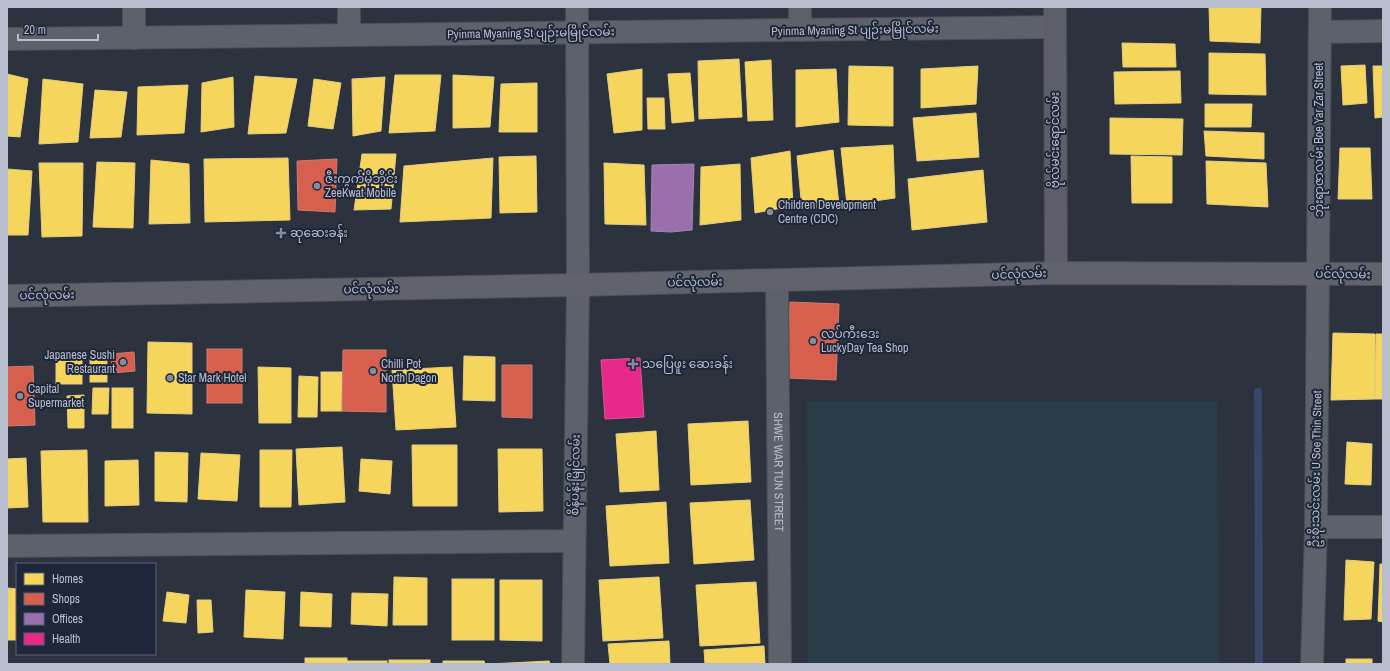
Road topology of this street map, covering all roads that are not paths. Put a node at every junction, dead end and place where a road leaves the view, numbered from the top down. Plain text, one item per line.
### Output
1 (134, 7) edge
2 (348, 7) edge
3 (577, 7) edge
4 (800, 7) edge
5 (1320, 7) edge
6 (1055, 17) edge
7 (800, 30) junction
8 (1383, 31) edge
9 (1320, 32) junction
10 (577, 33) junction
11 (349, 35) junction
12 (134, 38) junction
13 (7, 39) edge
14 (1056, 272) junction
15 (1318, 274) junction
16 (1383, 274) edge
17 (778, 280) junction
18 (578, 285) junction
19 (7, 296) edge
20 (1316, 527) junction
21 (1383, 527) edge
22 (574, 541) junction
23 (7, 546) edge
24 (573, 664) edge
25 (780, 664) edge
26 (1312, 664) edge

1 - 12 street
2 - 11 street
3 - 10 street, စိန်ပန်းမြိုင်လမ်း
4 - 7 street
5 - 9 street, ဘိုးရာဇာလမ်း Boe Yar Zar Street
6 - 7 street, Pyinma Myaning St ပျဉ်းမမြိုင်လမ်း
6 - 14 street, ဗိုလ်မင်းရောင်လမ်း
7 - 10 street, Pyinma Myaning St ပျဉ်းမမြိုင်လမ်း
8 - 9 street
9 - 15 street, ဘိုးရာဇာလမ်း Boe Yar Zar Street
10 - 11 street, Pyinma Myaning St ပျဉ်းမမြိုင်လမ်း
10 - 18 street, စိန်ပန်းမြိုင်လမ်း
11 - 12 street, Pyinma Myaning St ပျဉ်းမမြိုင်လမ်း
12 - 13 street, Pyinma Myaning St ပျဉ်းမမြိုင်လမ်း
14 - 15 main road, ပင်လုံလမ်း
14 - 17 main road, ပင်လုံလမ်း
15 - 16 main road, ပင်လုံလမ်း
15 - 20 street, ဦးစိုးသင်းလမ်း U Soe Thin Street
17 - 18 main road, ပင်လုံလမ်း
17 - 25 street, SHWE WAR TUN STREET
18 - 19 main road, ပင်လုံလမ်း
18 - 22 street, စိန်ပန်းမြိုင်လမ်း
20 - 21 street
20 - 26 street, ဦးစိုးသင်းလမ်း U Soe Thin Street
22 - 23 street
22 - 24 street, စိန်ပန်းမြိုင်လမ်း

